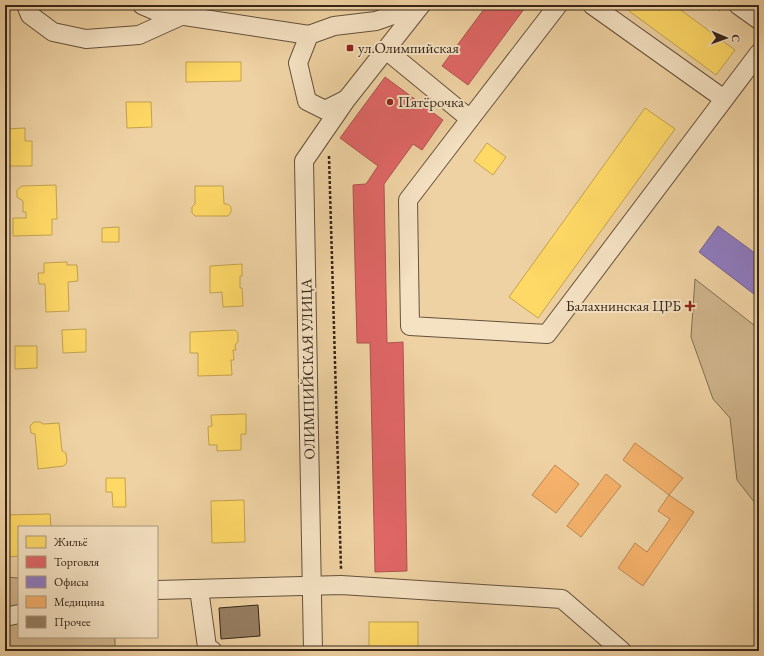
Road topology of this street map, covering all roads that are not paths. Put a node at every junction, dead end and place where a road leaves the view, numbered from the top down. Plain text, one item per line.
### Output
1 (26, 5) edge
2 (142, 5) edge
3 (421, 5) edge
4 (558, 5) edge
5 (592, 5) edge
6 (738, 5) edge
7 (181, 16) junction
8 (759, 20) edge
9 (309, 35) junction
10 (386, 50) junction
11 (759, 53) edge
12 (346, 100) junction
13 (724, 100) junction
14 (470, 119) junction
15 (312, 586) junction
16 (199, 589) junction
17 (158, 590) edge
18 (18, 614) edge
19 (5, 616) edge
20 (213, 651) edge
21 (313, 651) edge
22 (622, 651) edge

1 - 7 street
2 - 7 street
3 - 9 street, ОЛИМПИЙСКАЯ УЛИЦА
3 - 10 street, ОЛИМПИЙСКАЯ УЛИЦА
4 - 14 street
5 - 13 street
6 - 8 street
7 - 9 street
9 - 12 street, ОЛИМПИЙСКАЯ УЛИЦА
10 - 12 street, ОЛИМПИЙСКАЯ УЛИЦА
10 - 14 street
11 - 13 street
12 - 15 street, ОЛИМПИЙСКАЯ УЛИЦА
13 - 14 street
15 - 16 street
15 - 21 street, ОЛИМПИЙСКАЯ УЛИЦА
15 - 22 street
16 - 17 street
16 - 20 street
18 - 19 street

